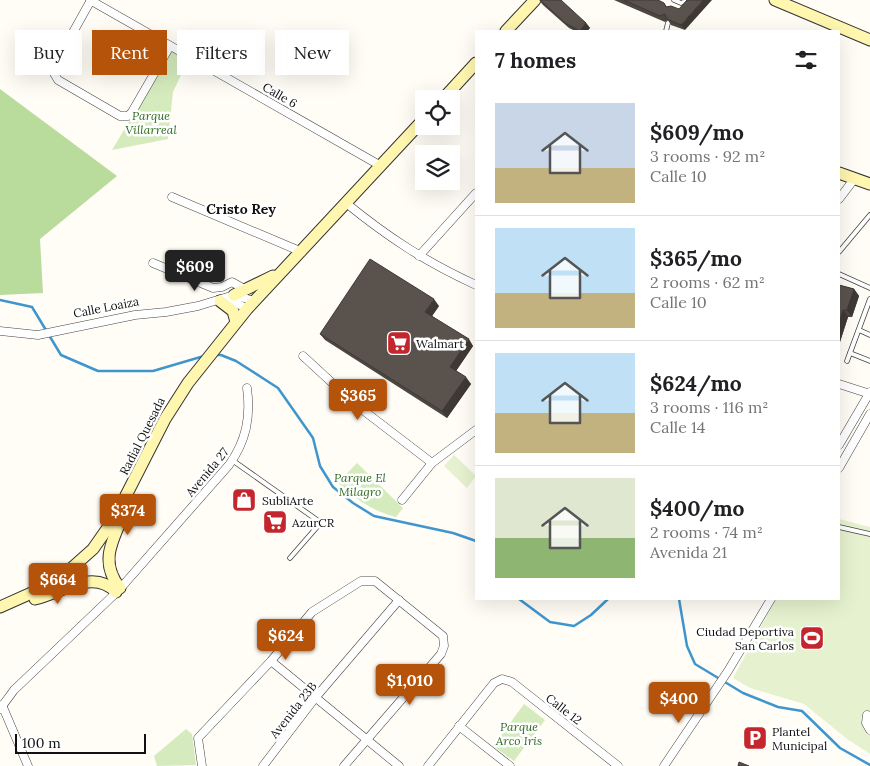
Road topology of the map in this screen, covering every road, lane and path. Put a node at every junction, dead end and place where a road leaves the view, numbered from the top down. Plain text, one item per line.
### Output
1 (90, 0) edge
2 (535, 0) edge
3 (674, 0) edge
4 (689, 0) edge
5 (775, 0) edge
6 (672, 10) edge
7 (668, 23) edge
8 (507, 30) edge
9 (666, 30) edge
10 (870, 40) edge
11 (170, 46) junction
12 (475, 64) edge
13 (451, 90) edge
14 (415, 130) edge
15 (381, 166) junction
16 (840, 173) edge
17 (855, 178) junction
18 (870, 184) edge
19 (475, 194) edge
20 (172, 198) dead end
21 (840, 198) edge
22 (346, 203) junction
23 (870, 215) edge
24 (840, 251) edge
25 (302, 252) junction
26 (418, 256) junction
27 (154, 264) dead end
28 (289, 265) junction
29 (840, 274) edge
30 (475, 284) edge
31 (870, 288) edge
32 (246, 290) junction
33 (234, 295) junction
34 (870, 299) edge
35 (218, 301) junction
36 (251, 305) junction
37 (868, 308) edge
38 (236, 322) junction
39 (859, 330) junction
40 (0, 331) edge
41 (870, 335) edge
42 (850, 353) junction
43 (303, 356) dead end
44 (847, 360) dead end
45 (870, 361) edge
46 (840, 384) edge
47 (247, 388) dead end
48 (870, 394) edge
49 (870, 414) edge
50 (475, 431) edge
51 (840, 443) edge
52 (232, 460) junction
53 (432, 464) junction
54 (840, 466) edge
55 (131, 488) junction
56 (402, 500) dead end
57 (840, 526) edge
58 (870, 534) edge
59 (290, 558) dead end
60 (118, 590) junction
61 (399, 600) junction
62 (770, 600) edge
63 (2, 606) edge
64 (271, 661) junction
65 (315, 698) junction
66 (1, 707) edge
67 (867, 716) dead end
68 (459, 726) junction
69 (870, 730) edge
70 (367, 739) junction
71 (28, 766) edge
72 (202, 766) edge
73 (263, 766) edge
74 (344, 766) edge
75 (399, 766) edge
76 (428, 766) edge
77 (510, 766) edge
78 (618, 766) edge
79 (664, 766) edge

1 - 11 street, Calle 6
1 - 11 street
2 - 8 main road
3 - 4 lane
3 - 6 lane
5 - 10 main road
7 - 9 lane
11 - 15 street, Calle 6
12 - 13 main road
14 - 15 main road
15 - 22 main road
16 - 17 main road
17 - 18 main road
17 - 21 street
19 - 26 street
20 - 25 street
22 - 25 main road
22 - 26 street
23 - 24 lane
25 - 28 main road
26 - 30 street
27 - 32 street
28 - 32 main road, Calle Loaiza
28 - 36 main road, Radial Quesada
29 - 31 lane
32 - 33 main road, Calle Loaiza
33 - 35 street, Calle Loaiza
33 - 36 street
34 - 37 lane
35 - 36 street, Calle Loaiza
35 - 38 main road
35 - 40 street, Calle Loaiza
36 - 38 main road, Radial Quesada
37 - 39 lane
38 - 55 main road, Radial Quesada
39 - 41 lane
39 - 42 lane
42 - 44 lane
42 - 45 lane
43 - 53 street
46 - 48 street
47 - 52 street, Avenida 27
48 - 51 street
49 - 54 street
50 - 53 street
52 - 59 lane
52 - 60 street, Avenida 27
53 - 56 street
55 - 60 main road
55 - 63 main road, Radial Quesada
57 - 58 lane
60 - 63 main road
60 - 66 street, Avenida 27
61 - 64 street
61 - 65 street, Avenida 23B
61 - 70 street
62 - 79 street
64 - 65 street
64 - 72 street
65 - 70 street
65 - 73 street, Avenida 23B
66 - 71 street
67 - 69 street
68 - 76 street
68 - 77 street
68 - 78 street, Calle 12
70 - 74 street
70 - 75 street

